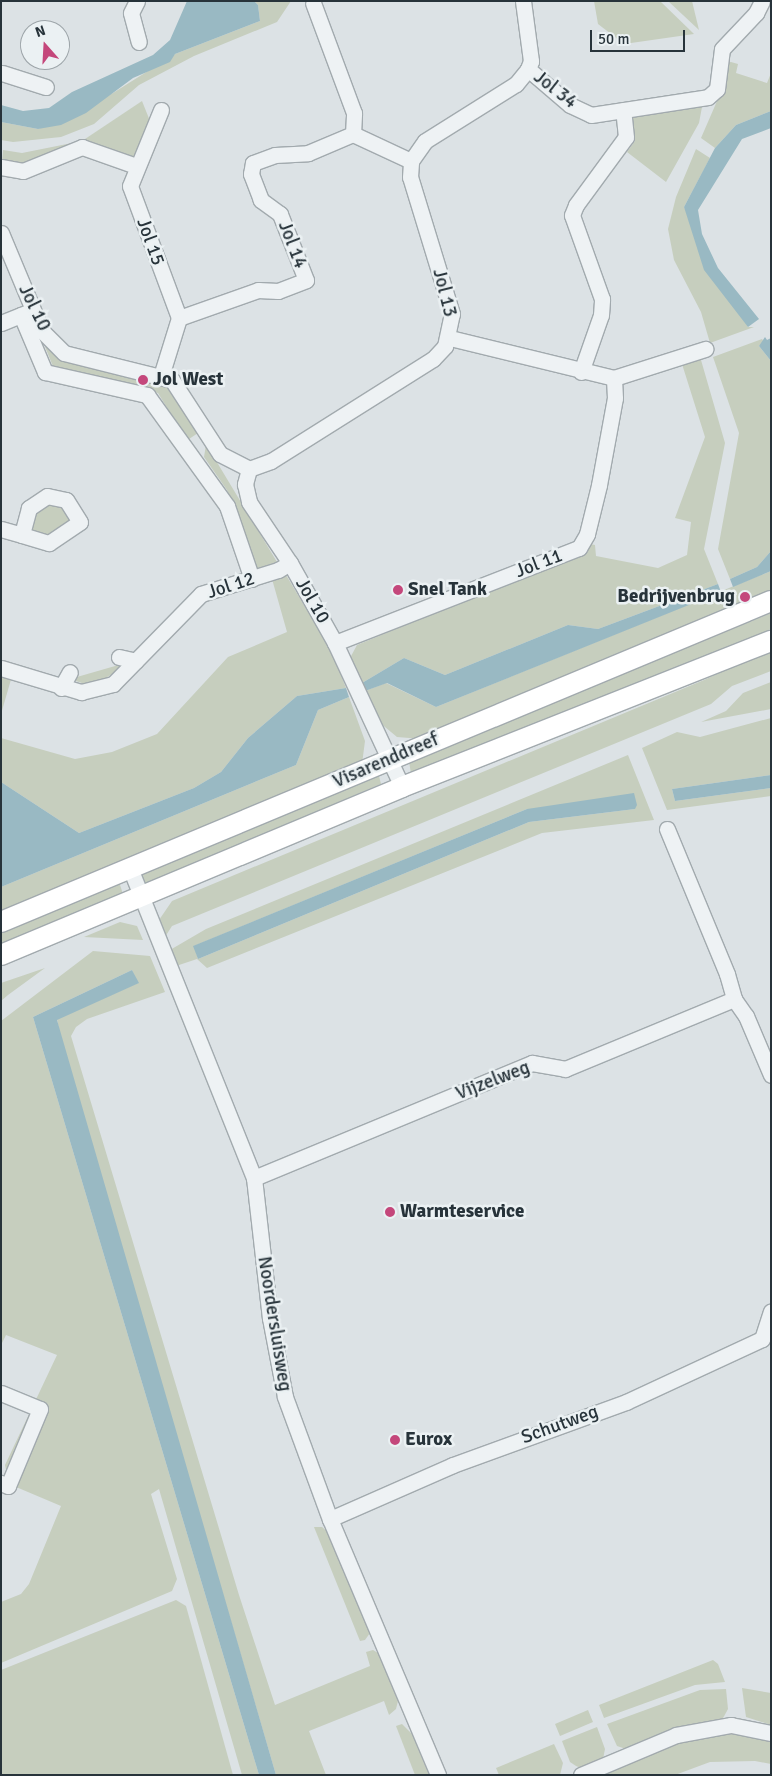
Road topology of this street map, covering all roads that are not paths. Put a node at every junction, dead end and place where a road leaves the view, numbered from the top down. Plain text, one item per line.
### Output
1 (137, 1) edge
2 (523, 1) edge
3 (762, 1) edge
4 (312, 2) dead end
5 (139, 42) dead end
6 (2, 68) edge
7 (528, 69) junction
8 (46, 87) dead end
9 (160, 110) dead end
10 (623, 110) junction
11 (353, 134) junction
12 (411, 161) junction
13 (136, 166) junction
14 (1, 167) edge
15 (1, 233) edge
16 (27, 313) junction
17 (179, 318) junction
18 (1, 323) edge
19 (450, 338) junction
20 (705, 349) dead end
21 (581, 372) junction
22 (161, 376) junction
23 (614, 378) junction
24 (206, 436) junction
25 (191, 452) junction
26 (249, 469) junction
27 (1, 529) edge
28 (22, 535) dead end
29 (290, 563) junction
30 (252, 579) junction
31 (771, 601) edge
32 (771, 641) edge
33 (335, 643) junction
34 (119, 657) dead end
35 (136, 661) junction
36 (1, 668) edge
37 (70, 672) dead end
38 (61, 688) junction
39 (390, 759) junction
40 (402, 787) junction
41 (667, 829) dead end
42 (130, 868) junction
43 (143, 898) junction
44 (1, 922) edge
45 (1, 955) edge
46 (734, 998) junction
47 (771, 1075) edge
48 (254, 1178) junction
49 (771, 1311) edge
50 (1, 1393) edge
51 (1, 1483) edge
52 (330, 1519) junction
53 (771, 1733) edge
54 (438, 1775) edge
55 (581, 1775) edge

1 - 5 street
2 - 7 street, Jol 34
3 - 10 street, Jol 34
4 - 11 street
6 - 8 street
7 - 10 street, Jol 34
7 - 12 street
9 - 13 street, Jol 15
10 - 21 street
11 - 12 street
11 - 17 street, Jol 14
12 - 19 street, Jol 13
13 - 14 street
13 - 17 street, Jol 15
15 - 16 street, Jol 10
16 - 18 street
16 - 22 street, Jol 10
16 - 25 street, Jol 10
17 - 22 street
19 - 21 street
19 - 26 street, Jol 13
20 - 23 street
21 - 23 street
22 - 24 street, Jol 10
23 - 33 street, Jol 11
24 - 25 street
24 - 26 street, Jol 10
25 - 30 street, Jol 10
26 - 29 street, Jol 10
27 - 28 street
29 - 30 street, Jol 12
29 - 33 street, Jol 10
30 - 35 street, Jol 12
31 - 39 main road, Visarenddreef
32 - 40 main road, Visarenddreef
33 - 39 street, Jol 10
34 - 35 street
35 - 38 street, Jol 12
36 - 38 street, Jol 12
37 - 38 street
39 - 40 street, Jol 10
39 - 42 main road, Visarenddreef
40 - 43 main road, Visarenddreef
41 - 46 street
42 - 43 street, Noordersluisweg
42 - 44 main road, Visarenddreef
43 - 45 main road, Visarenddreef
43 - 48 street, Noordersluisweg
46 - 47 street
46 - 48 street, Vijzelweg
48 - 52 street, Noordersluisweg
49 - 52 street, Schutweg
50 - 51 street
52 - 54 street, Noordersluisweg
53 - 55 street

